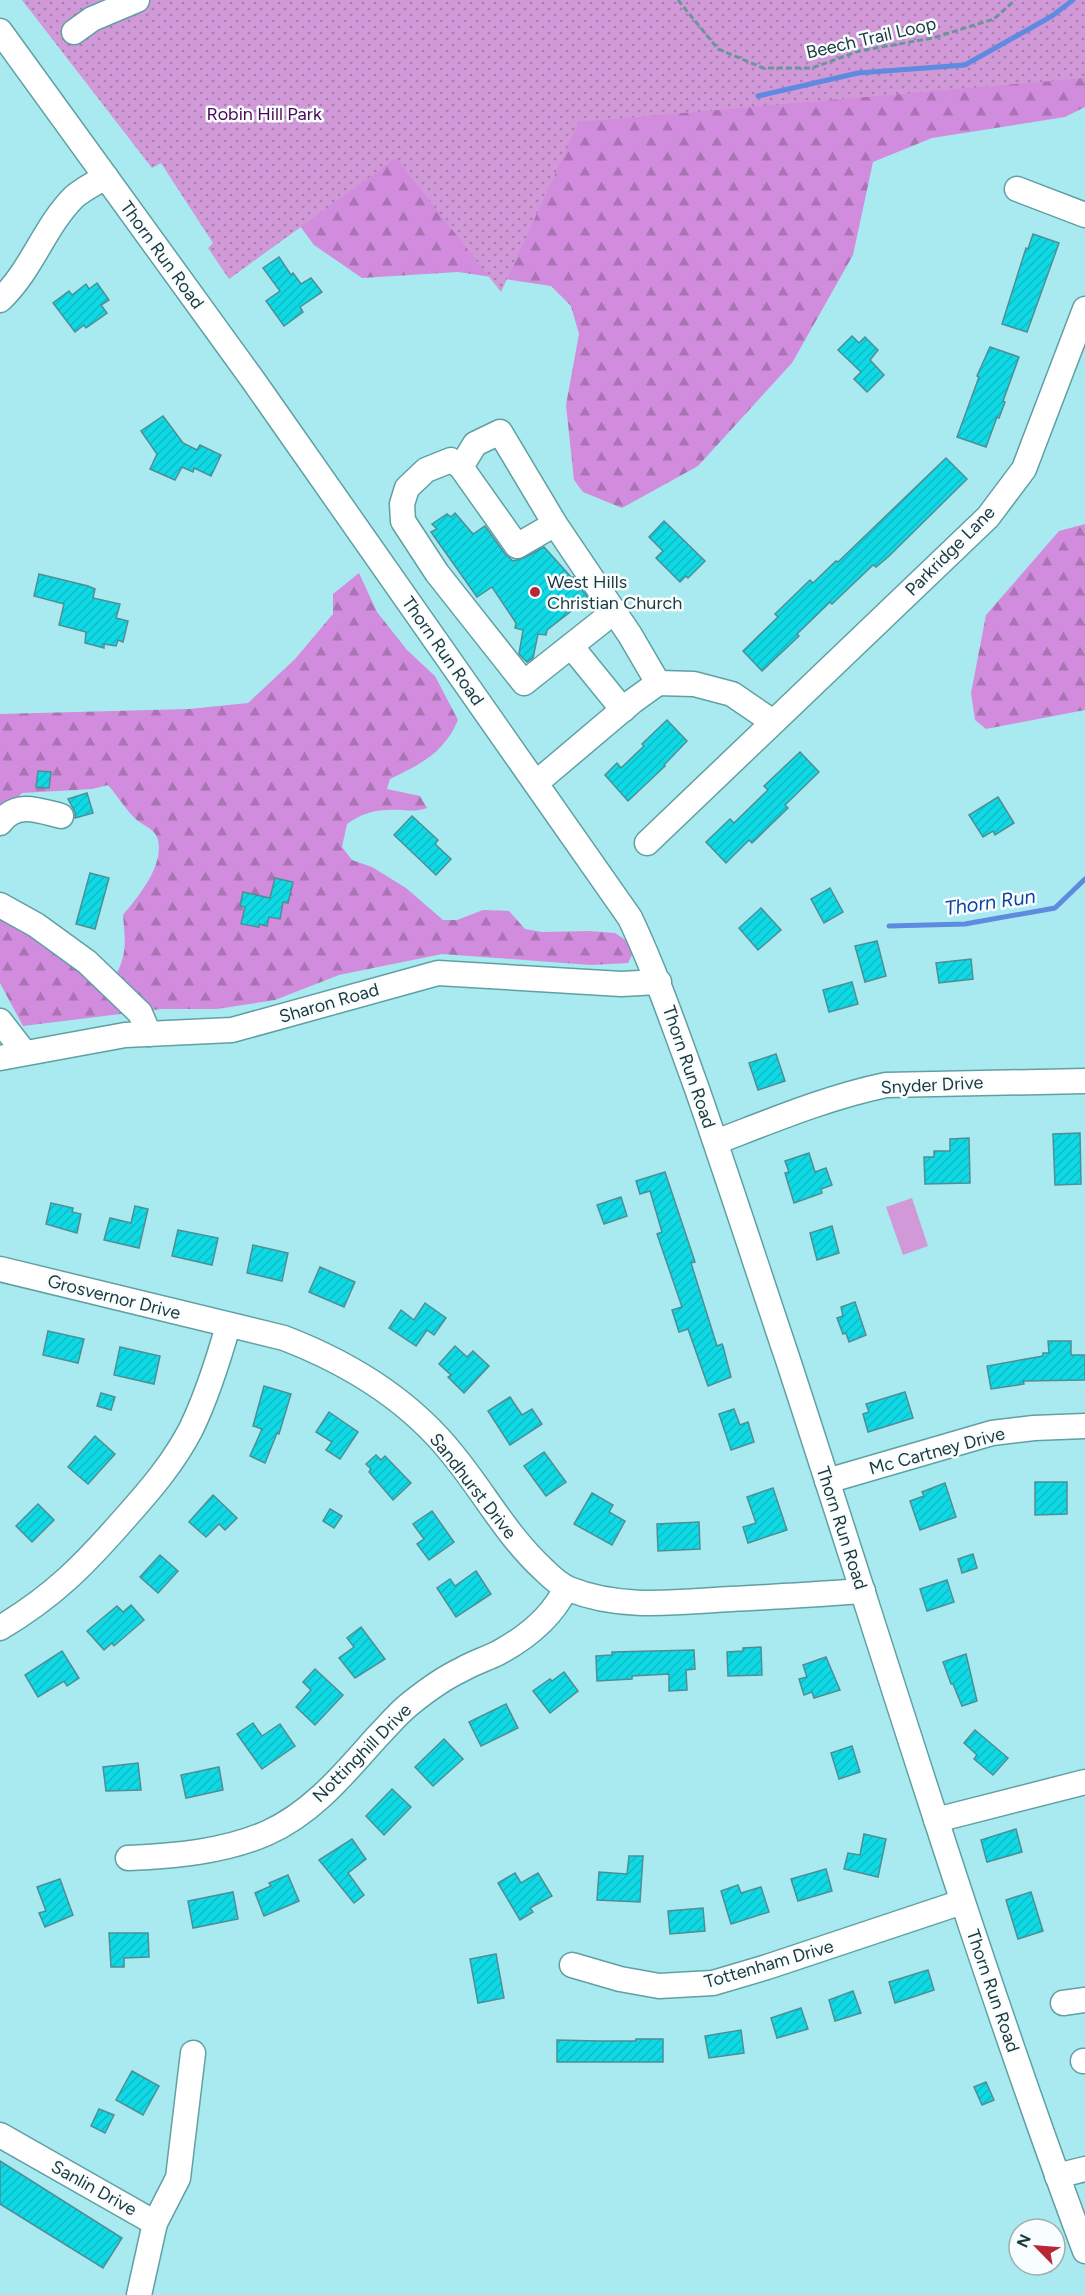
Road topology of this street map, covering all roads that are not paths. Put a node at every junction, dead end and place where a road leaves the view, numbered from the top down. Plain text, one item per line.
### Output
1 (137, 0) edge
2 (0, 31) edge
3 (74, 32) dead end
4 (106, 177) junction
5 (1017, 189) dead end
6 (1085, 215) edge
7 (0, 300) edge
8 (1084, 315) edge
9 (461, 467) junction
10 (555, 524) junction
11 (615, 611) junction
12 (571, 646) junction
13 (658, 683) junction
14 (623, 710) junction
15 (773, 722) junction
16 (536, 783) junction
17 (61, 816) dead end
18 (0, 823) edge
19 (647, 843) dead end
20 (0, 905) edge
21 (659, 981) junction
22 (0, 1021) edge
23 (149, 1034) junction
24 (24, 1052) junction
25 (0, 1058) edge
26 (1085, 1081) edge
27 (716, 1142) junction
28 (0, 1269) edge
29 (228, 1326) junction
30 (1085, 1426) edge
31 (827, 1481) junction
32 (566, 1588) junction
33 (863, 1591) junction
34 (0, 1628) edge
35 (1085, 1782) edge
36 (936, 1820) junction
37 (128, 1858) dead end
38 (962, 1902) junction
39 (572, 1965) dead end
40 (192, 2053) dead end
41 (0, 2135) edge
42 (1085, 2169) edge
43 (1057, 2175) junction
44 (155, 2223) junction
45 (1085, 2251) edge
46 (139, 2295) edge

1 - 3 street
2 - 4 street, Thorn Run Road
4 - 7 street
4 - 16 street, Thorn Run Road
5 - 6 street
8 - 15 street, Parkridge Lane
9 - 10 street
9 - 10 street
9 - 12 street
10 - 11 street
11 - 12 street
11 - 13 street
12 - 14 street
13 - 14 street
13 - 15 street
14 - 16 street
15 - 19 street, Parkridge Lane
16 - 21 street, Thorn Run Road
17 - 18 street
20 - 23 street
21 - 23 street, Sharon Road
21 - 27 street, Thorn Run Road
22 - 24 street
23 - 24 street, Sharon Road
24 - 25 street, Sharon Road
26 - 27 street, Snyder Drive
27 - 31 street, Thorn Run Road
28 - 29 street, Grosvernor Drive
29 - 32 street, Sandhurst Drive
29 - 34 street
30 - 31 street, Mc Cartney Drive
31 - 33 street, Thorn Run Road
32 - 33 street, Sandhurst Drive
32 - 37 street, Nottinghill Drive
33 - 36 street, Thorn Run Road
35 - 36 street
36 - 38 street, Thorn Run Road
38 - 39 street, Tottenham Drive
38 - 43 street, Thorn Run Road
40 - 44 street
41 - 44 street, Sanlin Drive
42 - 43 street
43 - 45 street, Thorn Run Road
44 - 46 street, Sanlin Drive

